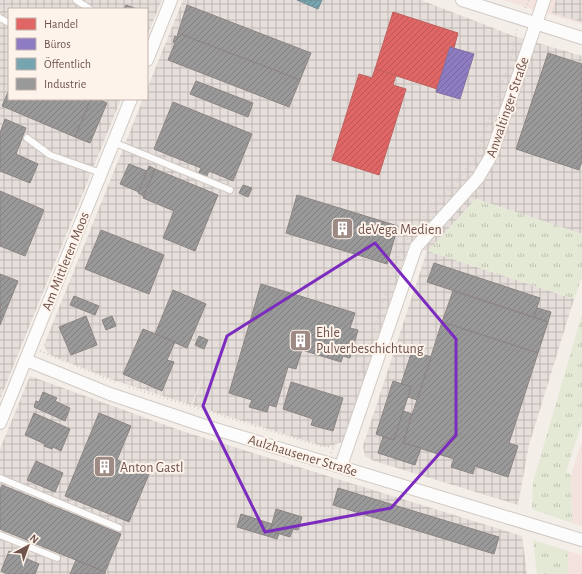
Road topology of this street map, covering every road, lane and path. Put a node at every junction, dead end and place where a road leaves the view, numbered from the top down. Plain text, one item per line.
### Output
1 (76, 0) edge
2 (171, 0) edge
3 (462, 0) edge
4 (544, 0) edge
5 (88, 8) edge
6 (536, 23) junction
7 (581, 36) edge
8 (148, 58) edge
9 (131, 100) edge
10 (27, 138) dead end
11 (113, 142) junction
12 (101, 174) junction
13 (230, 190) dead end
14 (31, 348) junction
15 (26, 360) junction
16 (119, 384) dead end
17 (127, 386) dead end
18 (0, 423) edge
19 (333, 447) dead end
20 (341, 466) junction
21 (0, 478) edge
22 (119, 528) dead end
23 (0, 535) edge
24 (582, 540) edge
25 (57, 558) dead end

1 - 5 lane
2 - 8 street
3 - 6 street
4 - 6 street, Anwaltinger Straße
6 - 7 street
6 - 20 street, Anwaltinger Straße
9 - 11 street, Am Mittleren Moos
10 - 12 lane
11 - 12 street, Am Mittleren Moos
11 - 13 lane
12 - 14 street, Am Mittleren Moos
14 - 15 street, Am Mittleren Moos
14 - 16 path
15 - 18 street, Am Mittleren Moos
15 - 20 street, Aulzhausener Straße
17 - 19 path
20 - 24 street, Aulzhausener Straße
21 - 22 lane
23 - 25 lane

